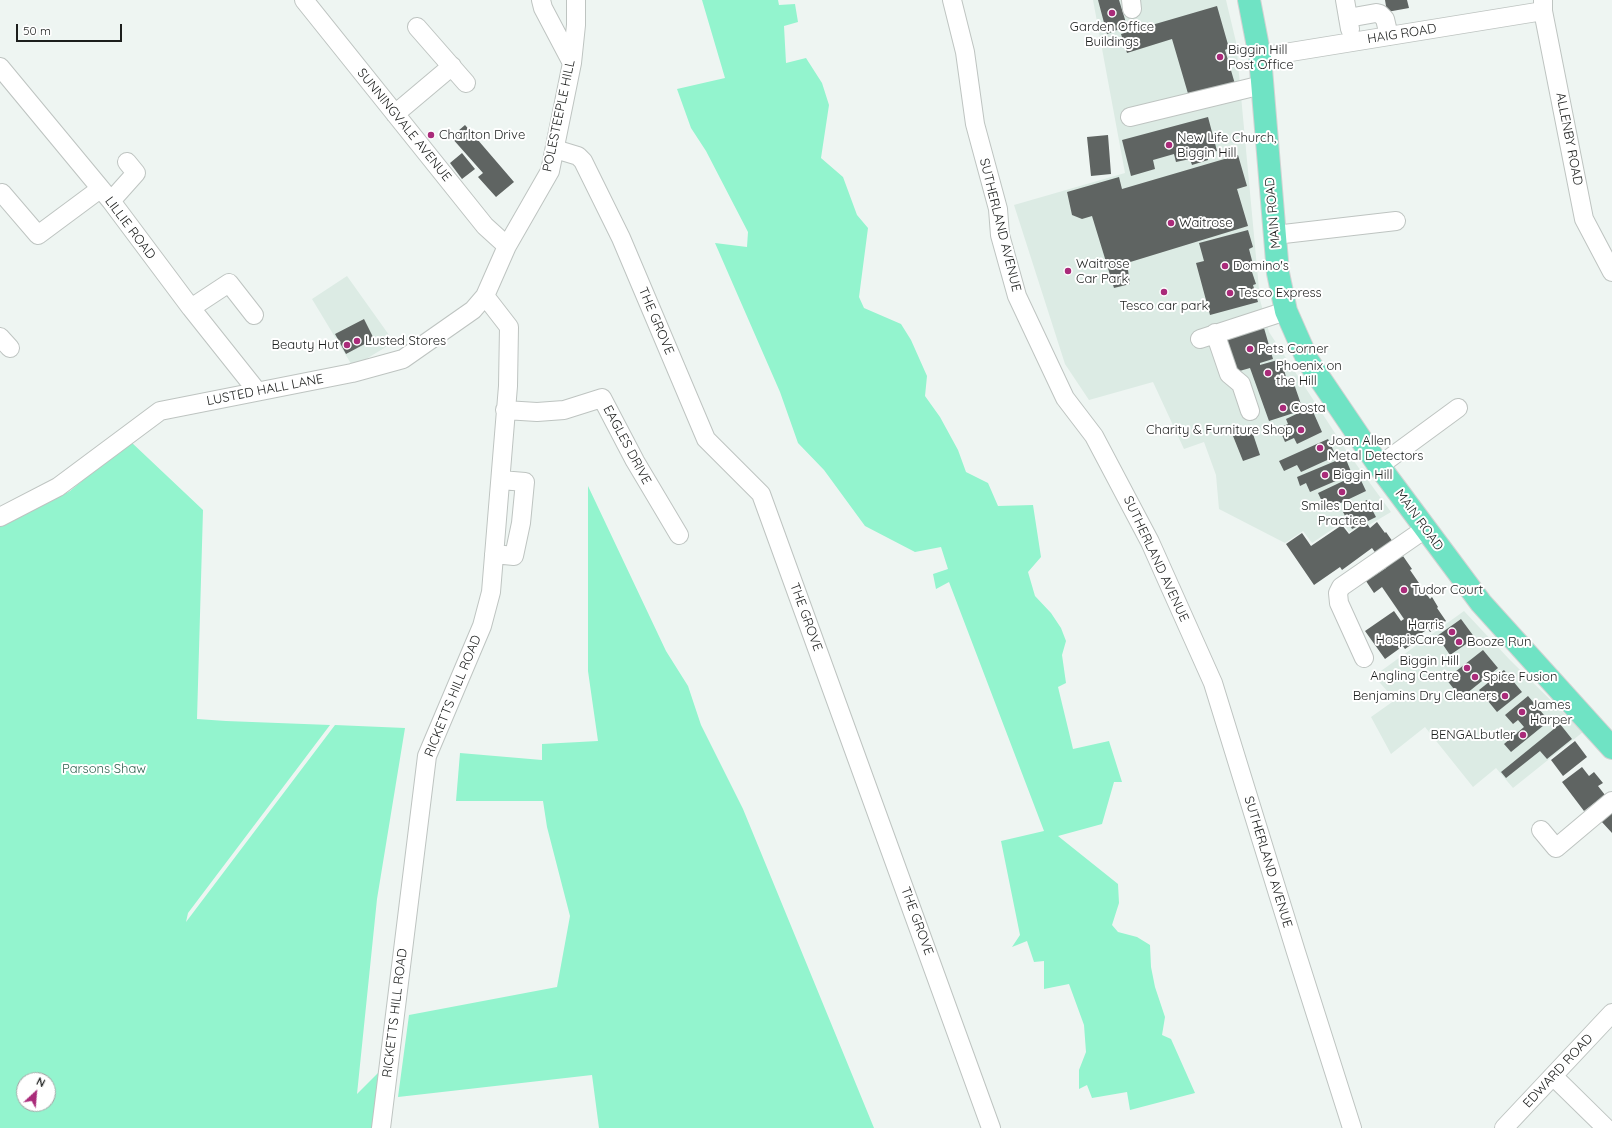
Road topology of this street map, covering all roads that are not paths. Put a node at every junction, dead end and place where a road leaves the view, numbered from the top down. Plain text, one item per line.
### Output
1 (304, 0) edge
2 (541, 0) edge
3 (576, 0) edge
4 (952, 0) edge
5 (1249, 0) edge
6 (1345, 0) edge
7 (1543, 6) edge
8 (1348, 18) junction
9 (417, 27) dead end
10 (1389, 36) junction
11 (1352, 42) junction
12 (1260, 57) junction
13 (572, 63) junction
14 (452, 66) junction
15 (0, 67) edge
16 (466, 83) dead end
17 (1262, 85) junction
18 (395, 114) junction
19 (1130, 117) dead end
20 (555, 149) junction
21 (127, 162) dead end
22 (2, 193) dead end
23 (106, 195) junction
24 (1396, 221) dead end
25 (1275, 235) junction
26 (507, 246) junction
27 (1612, 272) edge
28 (485, 296) junction
29 (191, 308) junction
30 (1286, 312) junction
31 (254, 316) dead end
32 (257, 391) junction
33 (1458, 408) dead end
34 (505, 410) junction
35 (1250, 411) dead end
36 (1379, 466) junction
37 (501, 480) junction
38 (0, 517) edge
39 (1425, 529) junction
40 (679, 535) dead end
41 (494, 554) junction
42 (1364, 658) dead end
43 (1612, 748) edge
44 (1612, 802) edge
45 (1541, 830) dead end
46 (1612, 1013) edge
47 (1553, 1076) junction
48 (378, 1126) edge
49 (991, 1128) edge
50 (1352, 1128) edge
51 (1504, 1128) edge
52 (1606, 1128) edge

1 - 18 street, SUNNINGVALE AVENUE
2 - 13 street
3 - 13 street, POLESTEEPLE HILL
4 - 50 street, SUTHERLAND AVENUE
5 - 12 main road, MAIN ROAD
6 - 8 street
7 - 10 street, HAIG ROAD
7 - 27 street, ALLENBY ROAD
8 - 10 street
8 - 11 street
9 - 14 street
10 - 11 street, HAIG ROAD
11 - 12 street, HAIG ROAD
12 - 17 main road, MAIN ROAD
13 - 20 street, POLESTEEPLE HILL
14 - 16 street
14 - 18 street
15 - 23 street, LILLIE ROAD
17 - 19 street
17 - 25 main road, MAIN ROAD
18 - 26 street, SUNNINGVALE AVENUE
20 - 26 street, POLESTEEPLE HILL
20 - 49 street, THE GROVE
21 - 23 street
22 - 23 street
23 - 29 street, LILLIE ROAD
24 - 25 street
25 - 30 main road, MAIN ROAD
26 - 28 street, LUSTED HALL LANE
28 - 32 street, LUSTED HALL LANE
28 - 34 street, RICKETTS HILL ROAD
29 - 31 street
29 - 32 street, LILLIE ROAD
30 - 35 street
30 - 36 main road, MAIN ROAD
32 - 38 street, LUSTED HALL LANE
33 - 36 street
34 - 37 street, RICKETTS HILL ROAD
34 - 40 street, EAGLES DRIVE
36 - 39 main road, MAIN ROAD
37 - 41 street, RICKETTS HILL ROAD
37 - 41 street
39 - 42 street
39 - 43 main road, MAIN ROAD
41 - 48 street, RICKETTS HILL ROAD
44 - 45 street
46 - 47 street, EDWARD ROAD
47 - 51 street, EDWARD ROAD
47 - 52 street

